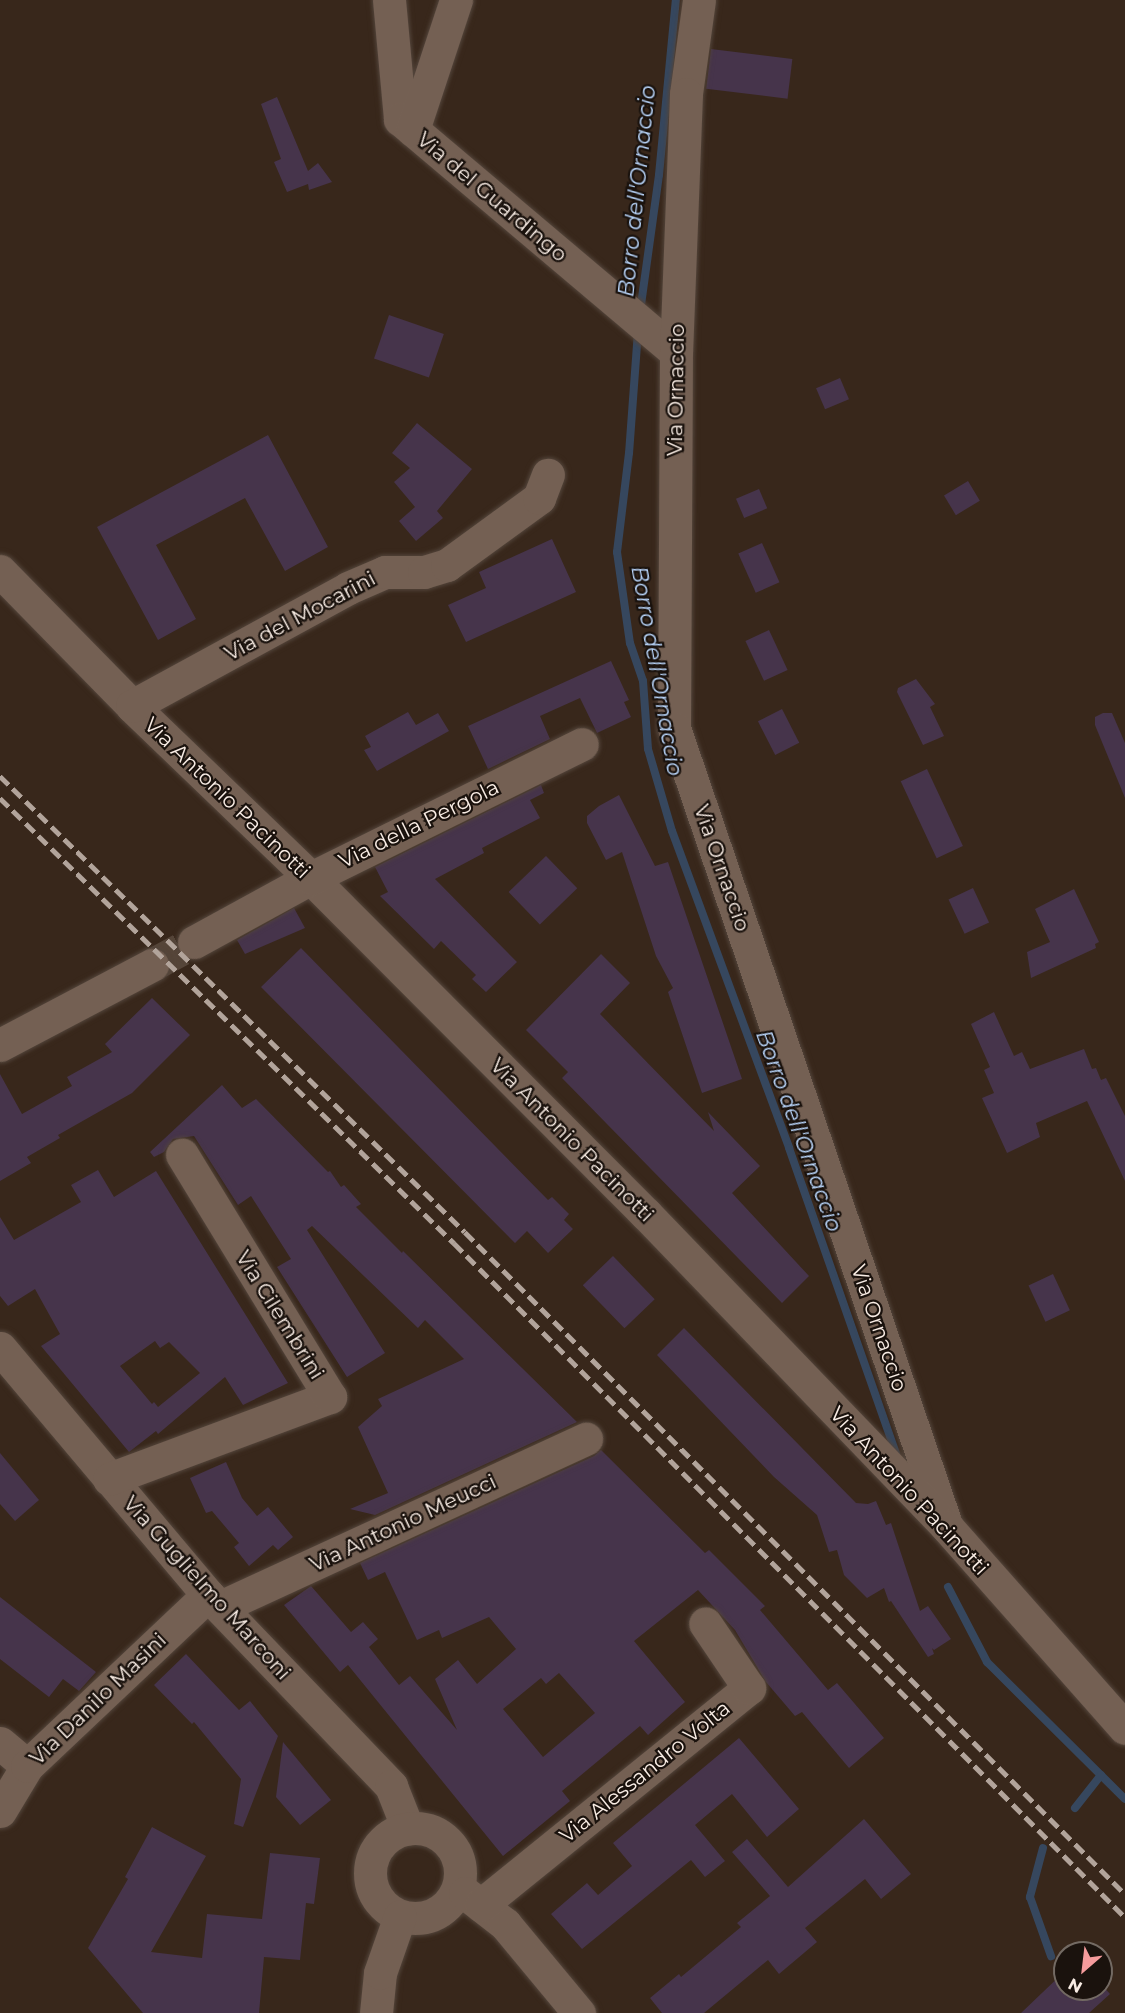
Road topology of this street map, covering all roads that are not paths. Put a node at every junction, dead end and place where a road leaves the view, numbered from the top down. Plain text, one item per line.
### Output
1 (389, 0) edge
2 (456, 0) edge
3 (699, 0) edge
4 (413, 130) junction
5 (665, 343) junction
6 (548, 475) dead end
7 (0, 571) edge
8 (132, 706) junction
9 (582, 744) dead end
10 (310, 878) junction
11 (194, 942) tunnel mouth
12 (152, 965) tunnel mouth
13 (0, 1045) edge
14 (182, 1155) dead end
15 (0, 1348) edge
16 (586, 1439) dead end
17 (109, 1479) junction
18 (947, 1527) junction
19 (214, 1601) junction
20 (705, 1623) dead end
21 (1125, 1728) edge
22 (0, 1743) edge
23 (27, 1766) junction
24 (0, 1811) edge
25 (408, 1828) junction
26 (469, 1896) junction
27 (400, 1916) junction
28 (376, 2013) edge
29 (579, 2013) edge

1 - 4 street, Via del Guardingo
2 - 4 street
3 - 5 street, Via Ornaccio
4 - 5 street, Via del Guardingo
5 - 18 street, Via Ornaccio
6 - 8 street, Via del Mocarini
7 - 8 street, Via Antonio Pacinotti
8 - 10 street, Via Antonio Pacinotti
9 - 10 street, Via della Pergola
10 - 11 street, Via della Pergola
10 - 18 street, Via Antonio Pacinotti
12 - 13 street
14 - 17 street, Via Cilembrini
15 - 17 street, Via Guglielmo Marconi
16 - 19 street, Via Antonio Meucci
17 - 19 street, Via Guglielmo Marconi
18 - 21 street, Via Antonio Pacinotti
19 - 23 street, Via Danilo Masini
19 - 25 street, Via Guglielmo Marconi
20 - 26 street, Via Alessandro Volta
22 - 23 street
23 - 24 street, Via Danilo Masini
25 - 26 street
25 - 27 street
26 - 27 street
26 - 29 street
27 - 28 street

